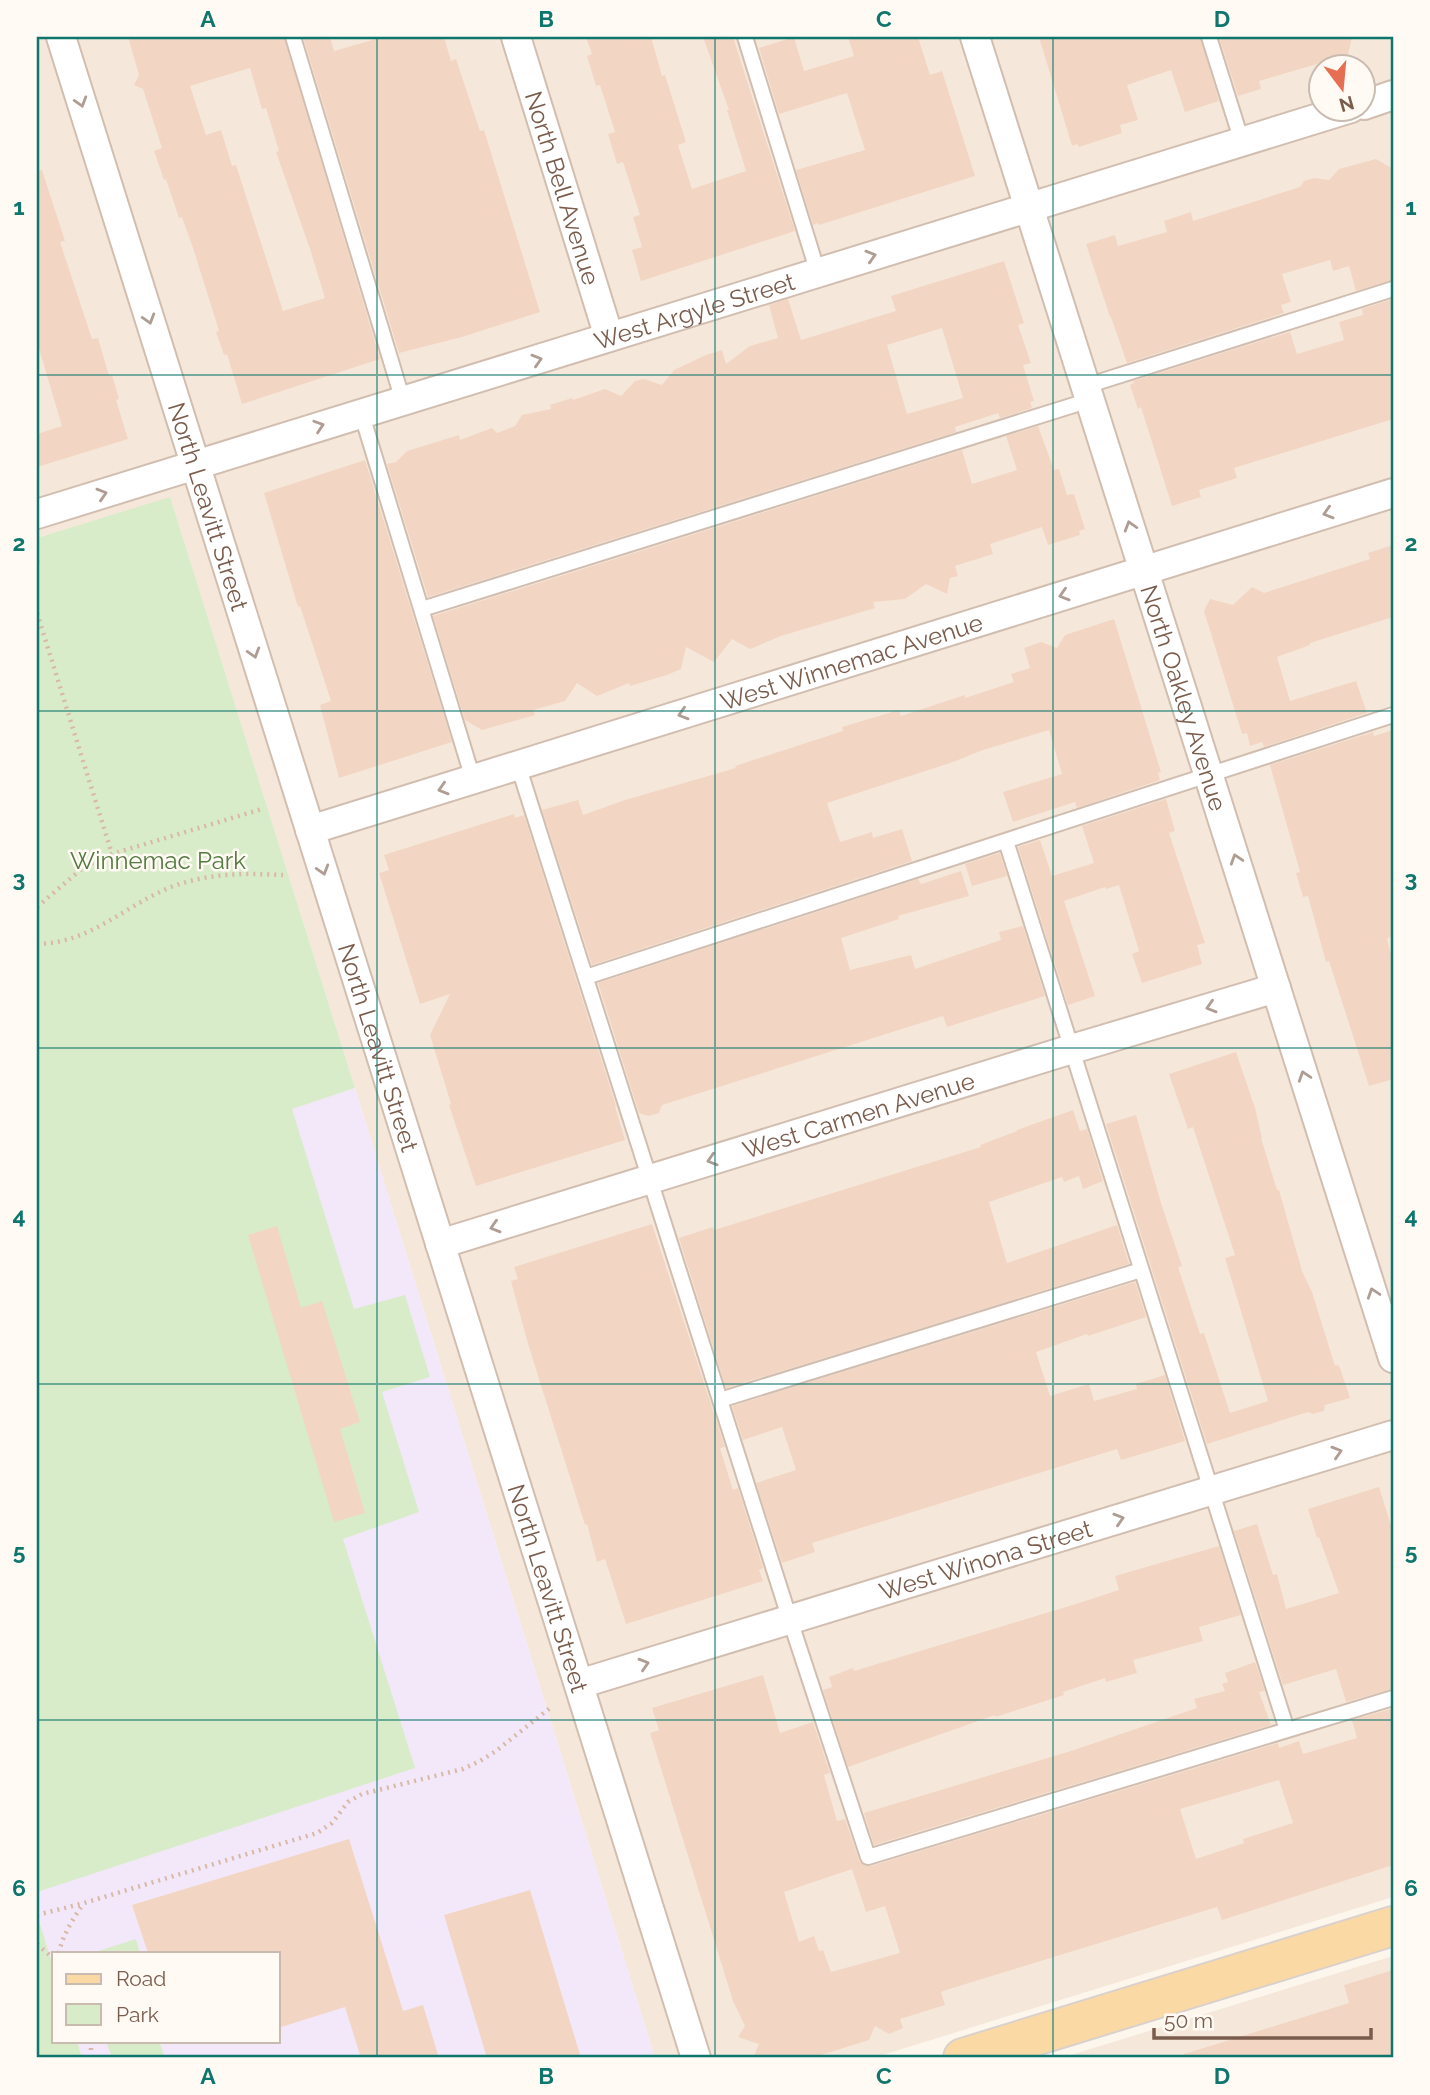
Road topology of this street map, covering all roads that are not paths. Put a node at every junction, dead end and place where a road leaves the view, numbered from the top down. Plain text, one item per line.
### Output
1 (61, 37) edge
2 (293, 37) edge
3 (516, 37) edge
4 (745, 37) edge
5 (975, 37) edge
6 (1209, 37) edge
7 (1308, 121) edge
8 (1242, 142) junction
9 (1030, 208) junction
10 (818, 273) junction
11 (1393, 289) edge
12 (609, 337) junction
13 (1088, 393) junction
14 (403, 401) junction
15 (361, 412) junction
16 (195, 465) junction
17 (1393, 493) edge
18 (37, 514) edge
19 (1144, 570) junction
20 (422, 609) junction
21 (1393, 716) edge
22 (518, 765) junction
23 (1209, 775) junction
24 (473, 779) junction
25 (310, 830) junction
26 (1006, 841) junction
27 (586, 977) junction
28 (1276, 988) junction
29 (1072, 1049) junction
30 (650, 1179) junction
31 (440, 1244) junction
32 (1141, 1270) junction
33 (1393, 1358) edge
34 (720, 1400) junction
35 (1393, 1435) edge
36 (1211, 1491) junction
37 (790, 1620) junction
38 (579, 1684) junction
39 (1393, 1698) edge
40 (1287, 1730) junction
41 (1393, 1926) edge
42 (696, 2058) edge
43 (963, 2058) edge

1 -> 16 street, North Leavitt Street
2 - 14 lane
3 - 12 street, North Bell Avenue
4 - 10 lane
5 - 9 street, North Oakley Avenue
6 - 8 lane
7 - 8 street, West Argyle Street
8 - 9 street, West Argyle Street
10 -> 9 street, West Argyle Street
9 - 13 street, North Oakley Avenue
10 - 12 street, West Argyle Street
11 - 13 lane
14 -> 12 street, West Argyle Street
19 -> 13 street, North Oakley Avenue
13 - 20 lane
14 - 15 street, West Argyle Street
16 -> 15 street, West Argyle Street
15 - 20 lane
18 -> 16 street, West Argyle Street
16 -> 25 street, North Leavitt Street
17 -> 19 street, West Winnemac Avenue
19 -> 22 street, West Winnemac Avenue
19 - 23 street, North Oakley Avenue
20 - 24 lane
21 - 23 lane
22 - 24 street, West Winnemac Avenue
22 - 27 lane
23 - 26 lane
28 -> 23 street, North Oakley Avenue
24 -> 25 street, West Winnemac Avenue
25 -> 31 street, North Leavitt Street
26 - 27 lane
26 - 29 lane
27 - 30 lane
28 -> 29 street, West Carmen Avenue
33 -> 28 street, North Oakley Avenue
29 -> 30 street, West Carmen Avenue
29 - 32 lane
30 -> 31 street, West Carmen Avenue
30 - 34 lane
31 - 38 street, North Leavitt Street
32 - 34 lane
32 - 36 lane
34 - 37 lane
36 -> 35 street, West Winona Street
37 -> 36 street, West Winona Street
36 - 40 lane
38 -> 37 street, West Winona Street
37 - 40 lane
38 - 42 street, North Leavitt Street
39 - 40 lane
41 - 43 main road

